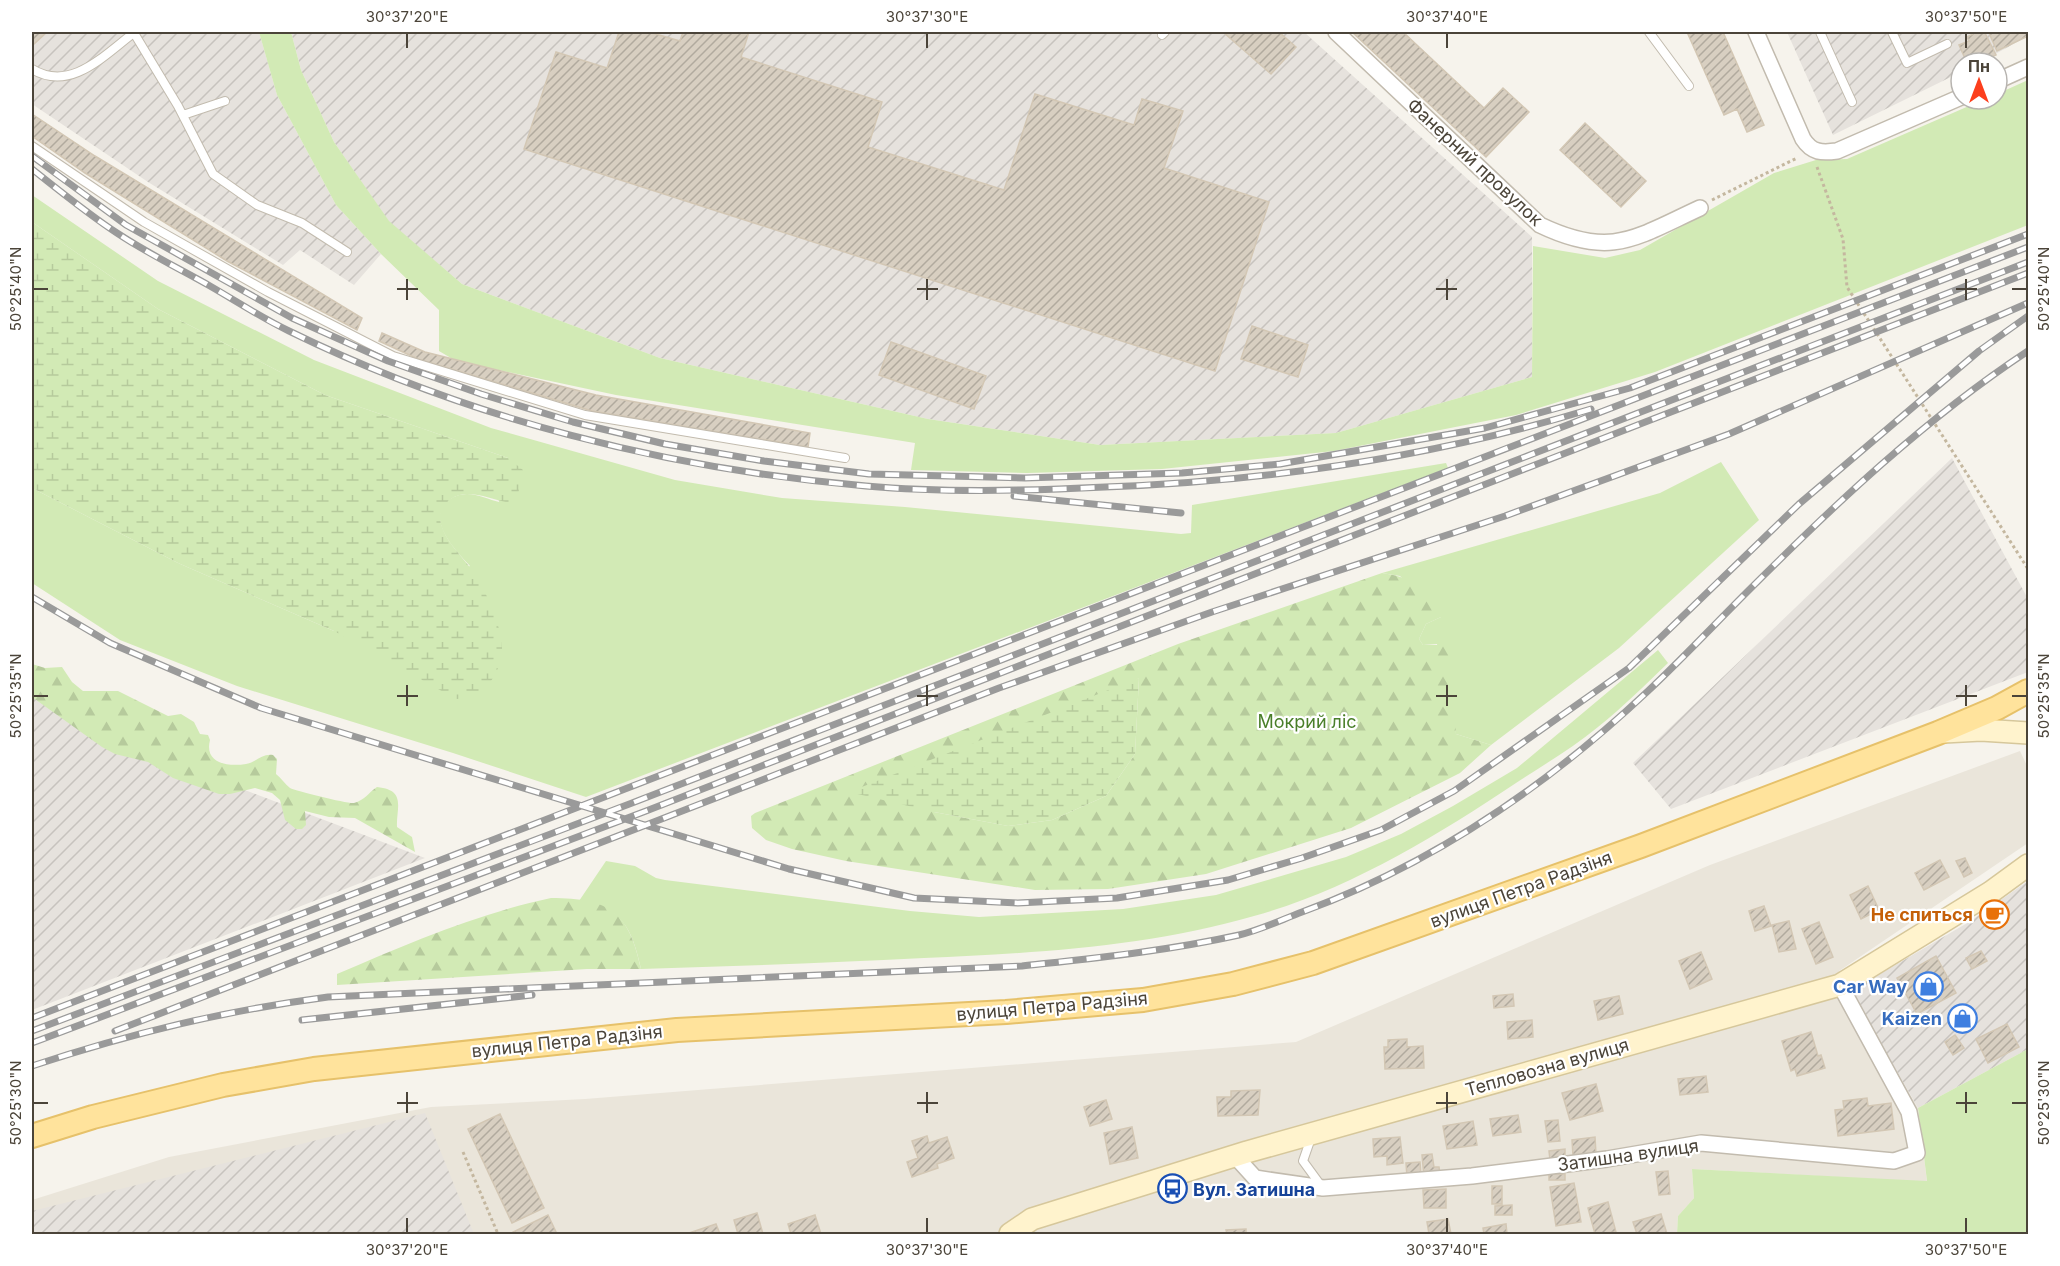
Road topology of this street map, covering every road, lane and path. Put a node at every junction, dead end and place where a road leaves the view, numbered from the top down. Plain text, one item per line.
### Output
1 (134, 32) edge
2 (1336, 32) edge
3 (1649, 32) edge
4 (1756, 32) edge
5 (1820, 32) edge
6 (1892, 32) edge
7 (1947, 44) dead end
8 (2028, 67) edge
9 (32, 69) edge
10 (2009, 76) edge
11 (1689, 86) dead end
12 (225, 101) dead end
13 (1852, 102) dead end
14 (1949, 102) edge
15 (183, 115) junction
16 (32, 146) edge
17 (1816, 152) junction
18 (1700, 208) joint
19 (347, 252) dead end
20 (845, 458) dead end
21 (2028, 569) edge
22 (2028, 691) edge
23 (1938, 733) junction
24 (2028, 734) edge
25 (2028, 865) edge
26 (1840, 985) junction
27 (1312, 1134) junction
28 (32, 1136) edge
29 (463, 1152) dead end
30 (1235, 1156) junction
31 (1323, 1188) junction
32 (498, 1234) edge
33 (1010, 1234) edge

1 - 9 lane
1 - 15 lane
2 - 18 street, Фанерний провулок
3 - 11 lane
4 - 17 street
5 - 13 lane
6 - 7 lane
8 - 10 street
12 - 15 lane
14 - 17 street
15 - 19 lane
16 - 20 lane
17 - 18 path
17 - 21 path
22 - 23 main road, вулиця Петра Радзіня
23 - 24 street
23 - 28 main road, вулиця Петра Радзіня
25 - 26 street, Тепловозна вулиця
26 - 27 street, Тепловозна вулиця
26 - 31 street, Затишна вулиця
27 - 30 street, Тепловозна вулиця
27 - 31 lane
29 - 32 path
30 - 31 street, Затишна вулиця
30 - 33 street, Тепловозна вулиця

